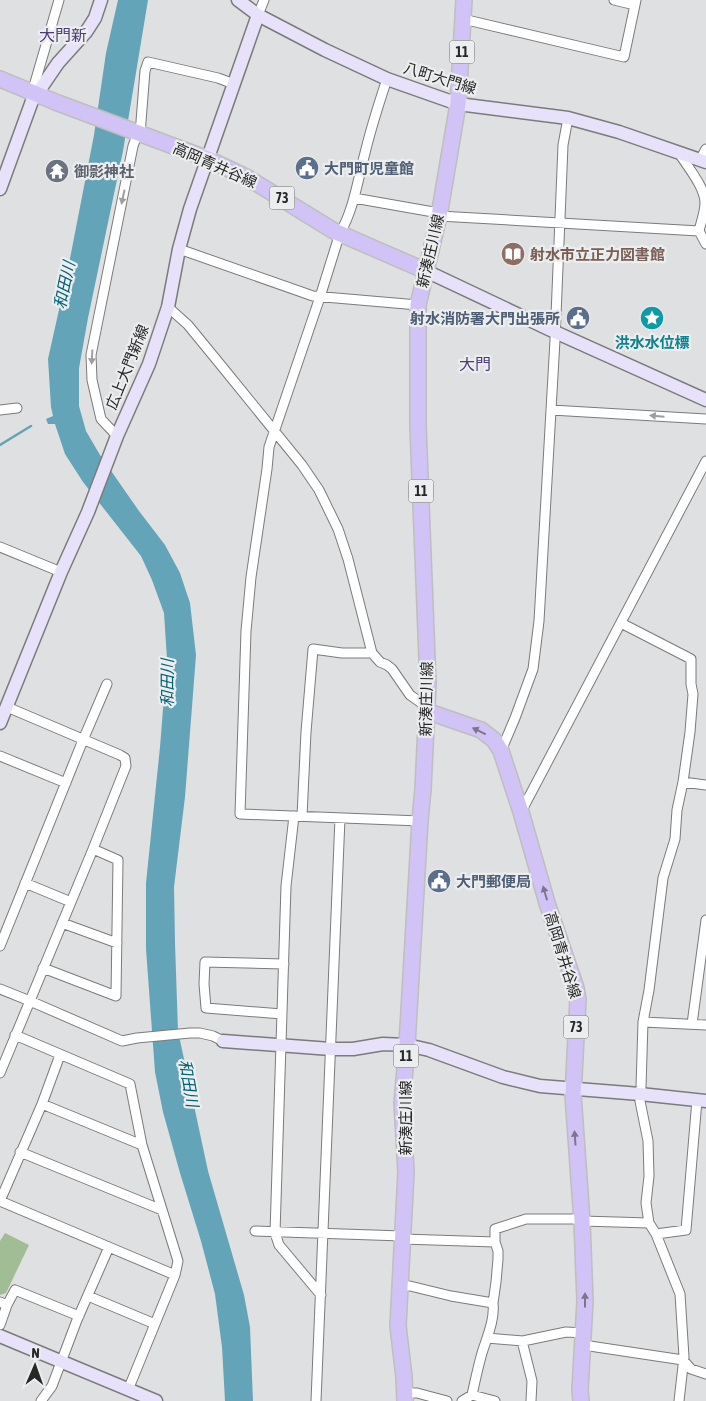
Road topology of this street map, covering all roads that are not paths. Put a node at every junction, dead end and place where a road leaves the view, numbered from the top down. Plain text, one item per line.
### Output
1 (59, 0) edge
2 (101, 0) edge
3 (238, 0) edge
4 (264, 0) edge
5 (464, 0) edge
6 (614, 0) edge
7 (635, 3) edge
8 (258, 14) junction
9 (463, 19) junction
10 (387, 78) junction
11 (0, 79) edge
12 (234, 84) junction
13 (31, 92) junction
14 (458, 104) junction
15 (568, 118) junction
16 (138, 133) junction
17 (679, 153) junction
18 (704, 157) edge
19 (208, 159) junction
20 (0, 189) edge
21 (354, 198) junction
22 (439, 214) junction
23 (560, 224) junction
24 (699, 230) junction
25 (340, 234) junction
26 (706, 244) edge
27 (180, 249) junction
28 (426, 271) junction
29 (320, 297) junction
30 (418, 305) junction
31 (168, 307) junction
32 (555, 332) junction
33 (706, 400) edge
34 (17, 408) dead end
35 (0, 410) edge
36 (551, 410) junction
37 (706, 419) edge
38 (274, 430) junction
39 (115, 441) junction
40 (706, 461) edge
41 (0, 547) edge
42 (61, 572) junction
43 (621, 623) junction
44 (372, 654) junction
45 (107, 684) dead end
46 (7, 707) junction
47 (428, 711) junction
48 (0, 723) edge
49 (83, 740) junction
50 (501, 751) junction
51 (0, 756) edge
52 (683, 782) junction
53 (66, 783) junction
54 (706, 785) edge
55 (521, 812) junction
56 (298, 816) junction
57 (340, 818) junction
58 (420, 821) junction
59 (93, 849) junction
60 (25, 884) junction
61 (71, 902) junction
62 (706, 920) edge
63 (62, 923) junction
64 (117, 943) junction
65 (0, 946) edge
66 (284, 964) junction
67 (44, 968) junction
68 (0, 989) edge
69 (30, 1001) junction
70 (282, 1014) junction
71 (643, 1022) junction
72 (692, 1024) junction
73 (706, 1025) edge
74 (15, 1035) junction
75 (223, 1042) joint
76 (282, 1045) junction
77 (407, 1045) junction
78 (331, 1049) junction
79 (60, 1054) junction
80 (0, 1073) edge
81 (573, 1089) junction
82 (640, 1094) junction
83 (701, 1101) edge
84 (42, 1104) junction
85 (142, 1145) junction
86 (20, 1152) junction
87 (162, 1210) junction
88 (581, 1220) junction
89 (650, 1223) junction
90 (255, 1230) dead end
91 (275, 1231) junction
92 (324, 1233) junction
93 (656, 1234) junction
94 (402, 1237) junction
95 (495, 1242) junction
96 (109, 1247) junction
97 (175, 1275) junction
98 (400, 1286) junction
99 (321, 1295) junction
100 (88, 1296) junction
101 (492, 1303) junction
102 (4, 1304) edge
103 (79, 1316) junction
104 (155, 1324) junction
105 (0, 1325) edge
106 (0, 1336) edge
107 (487, 1338) junction
108 (583, 1339) junction
109 (522, 1341) junction
110 (683, 1360) junction
111 (62, 1361) junction
112 (706, 1374) edge
113 (128, 1390) junction
114 (472, 1395) junction
115 (405, 1397) edge
116 (143, 1399) edge
117 (41, 1401) edge
118 (156, 1401) edge
119 (316, 1401) edge
120 (447, 1401) edge
121 (462, 1401) edge
122 (495, 1401) edge
123 (531, 1401) edge
124 (581, 1401) edge
125 (679, 1401) edge

1 - 13 street
2 - 13 main road
3 - 8 main road, 八町大門線
4 - 8 street
5 - 9 main road, 新湊庄川線 / 11
6 - 7 street
7 - 9 street
8 - 10 main road, 八町大門線
8 - 12 main road, 広上大門新線
9 - 14 main road, 新湊庄川線 / 11
10 - 14 main road, 八町大門線
10 - 21 street
11 - 13 main road, 73
12 - 16 street
12 - 19 main road, 広上大門新線
13 - 16 main road, 高岡青井谷線 / 73
13 - 20 main road
14 - 15 main road, 八町大門線
14 - 22 main road, 新湊庄川線 / 11
15 - 17 main road, 八町大門線
15 - 23 street
16 - 19 main road, 高岡青井谷線 / 73
16 -> 39 street
17 - 18 main road, 八町大門線
17 - 24 street
19 - 25 main road, 高岡青井谷線 / 73
19 - 27 main road, 広上大門新線
21 - 22 street
21 - 25 street
22 - 23 street
22 - 28 main road, 新湊庄川線 / 11
23 - 24 street
23 - 32 street
24 - 26 street
25 - 28 main road, 高岡青井谷線 / 73
25 - 29 street
27 - 29 street
27 - 31 main road, 広上大門新線
28 - 30 main road, 新湊庄川線 / 11
28 - 32 main road
29 - 30 street
29 - 38 street
30 - 47 main road, 新湊庄川線 / 11
31 - 38 street
31 - 39 main road, 広上大門新線
32 - 33 main road
32 - 36 street
34 - 35 street
37 -> 36 street
36 - 50 street
38 - 44 street
38 - 56 street
39 - 42 main road, 広上大門新線
40 - 43 street
41 - 42 street
42 - 46 main road, 広上大門新線
43 - 52 street
43 - 55 street
44 - 47 street
44 - 56 street
45 - 49 street
46 - 48 main road, 広上大門新線
46 - 49 street
50 -> 47 main road, 高岡青井谷線 / 73
47 - 58 main road, 新湊庄川線 / 11
49 - 53 street
49 - 59 street
50 - 55 main road, 高岡青井谷線 / 73
51 - 53 street
52 - 54 street
52 - 71 street
53 - 60 street
81 -> 55 main road, 高岡青井谷線 / 73
56 - 57 street
56 - 66 street
57 - 58 street
57 - 78 street
58 - 77 main road, 新湊庄川線 / 11
59 - 61 street
59 - 64 street
60 - 61 street
60 - 65 street
61 - 63 street
62 - 72 street
63 - 64 street
63 - 67 street
64 - 67 street
66 - 70 street
66 - 70 street
67 - 69 street
68 - 69 street
69 - 74 street
69 - 75 street
70 - 76 street
71 - 72 street
71 - 82 street
72 - 73 street
74 - 79 street
74 - 80 street
75 - 76 main road
76 - 78 main road
76 - 91 street
77 - 78 main road
77 - 81 main road
77 - 94 main road, 新湊庄川線 / 11
78 - 92 street
79 - 84 street
79 - 85 street
81 - 82 main road
88 -> 81 main road, 高岡青井谷線 / 73
82 - 83 main road
82 - 89 street
83 - 93 street
84 - 85 street
84 - 86 street
85 - 87 street
86 - 87 street
86 - 96 street
87 - 97 street
88 - 89 street
88 - 95 street
108 -> 88 main road, 高岡青井谷線 / 73
89 - 93 street
90 - 91 street
91 - 92 street
91 - 99 street
92 - 94 street
92 - 99 street
93 - 110 street
94 - 95 street
94 - 98 main road, 新湊庄川線 / 11
95 - 101 street
96 - 97 street
96 - 100 street
97 - 104 street
98 - 101 street
98 - 115 main road, 新湊庄川線 / 11
99 - 119 street
100 - 103 street
100 - 104 street
101 - 107 street
102 - 103 street
102 - 105 street
103 - 111 street
104 - 113 street
106 - 111 main road
107 - 109 street
107 - 114 street
108 - 109 street
108 - 110 street
108 - 124 main road, 高岡青井谷線 / 73
109 - 123 street
110 - 112 street
110 - 125 street
111 - 113 main road
111 - 117 street
113 - 116 main road
114 - 121 street
114 - 122 street
115 - 120 street
116 - 118 main road

